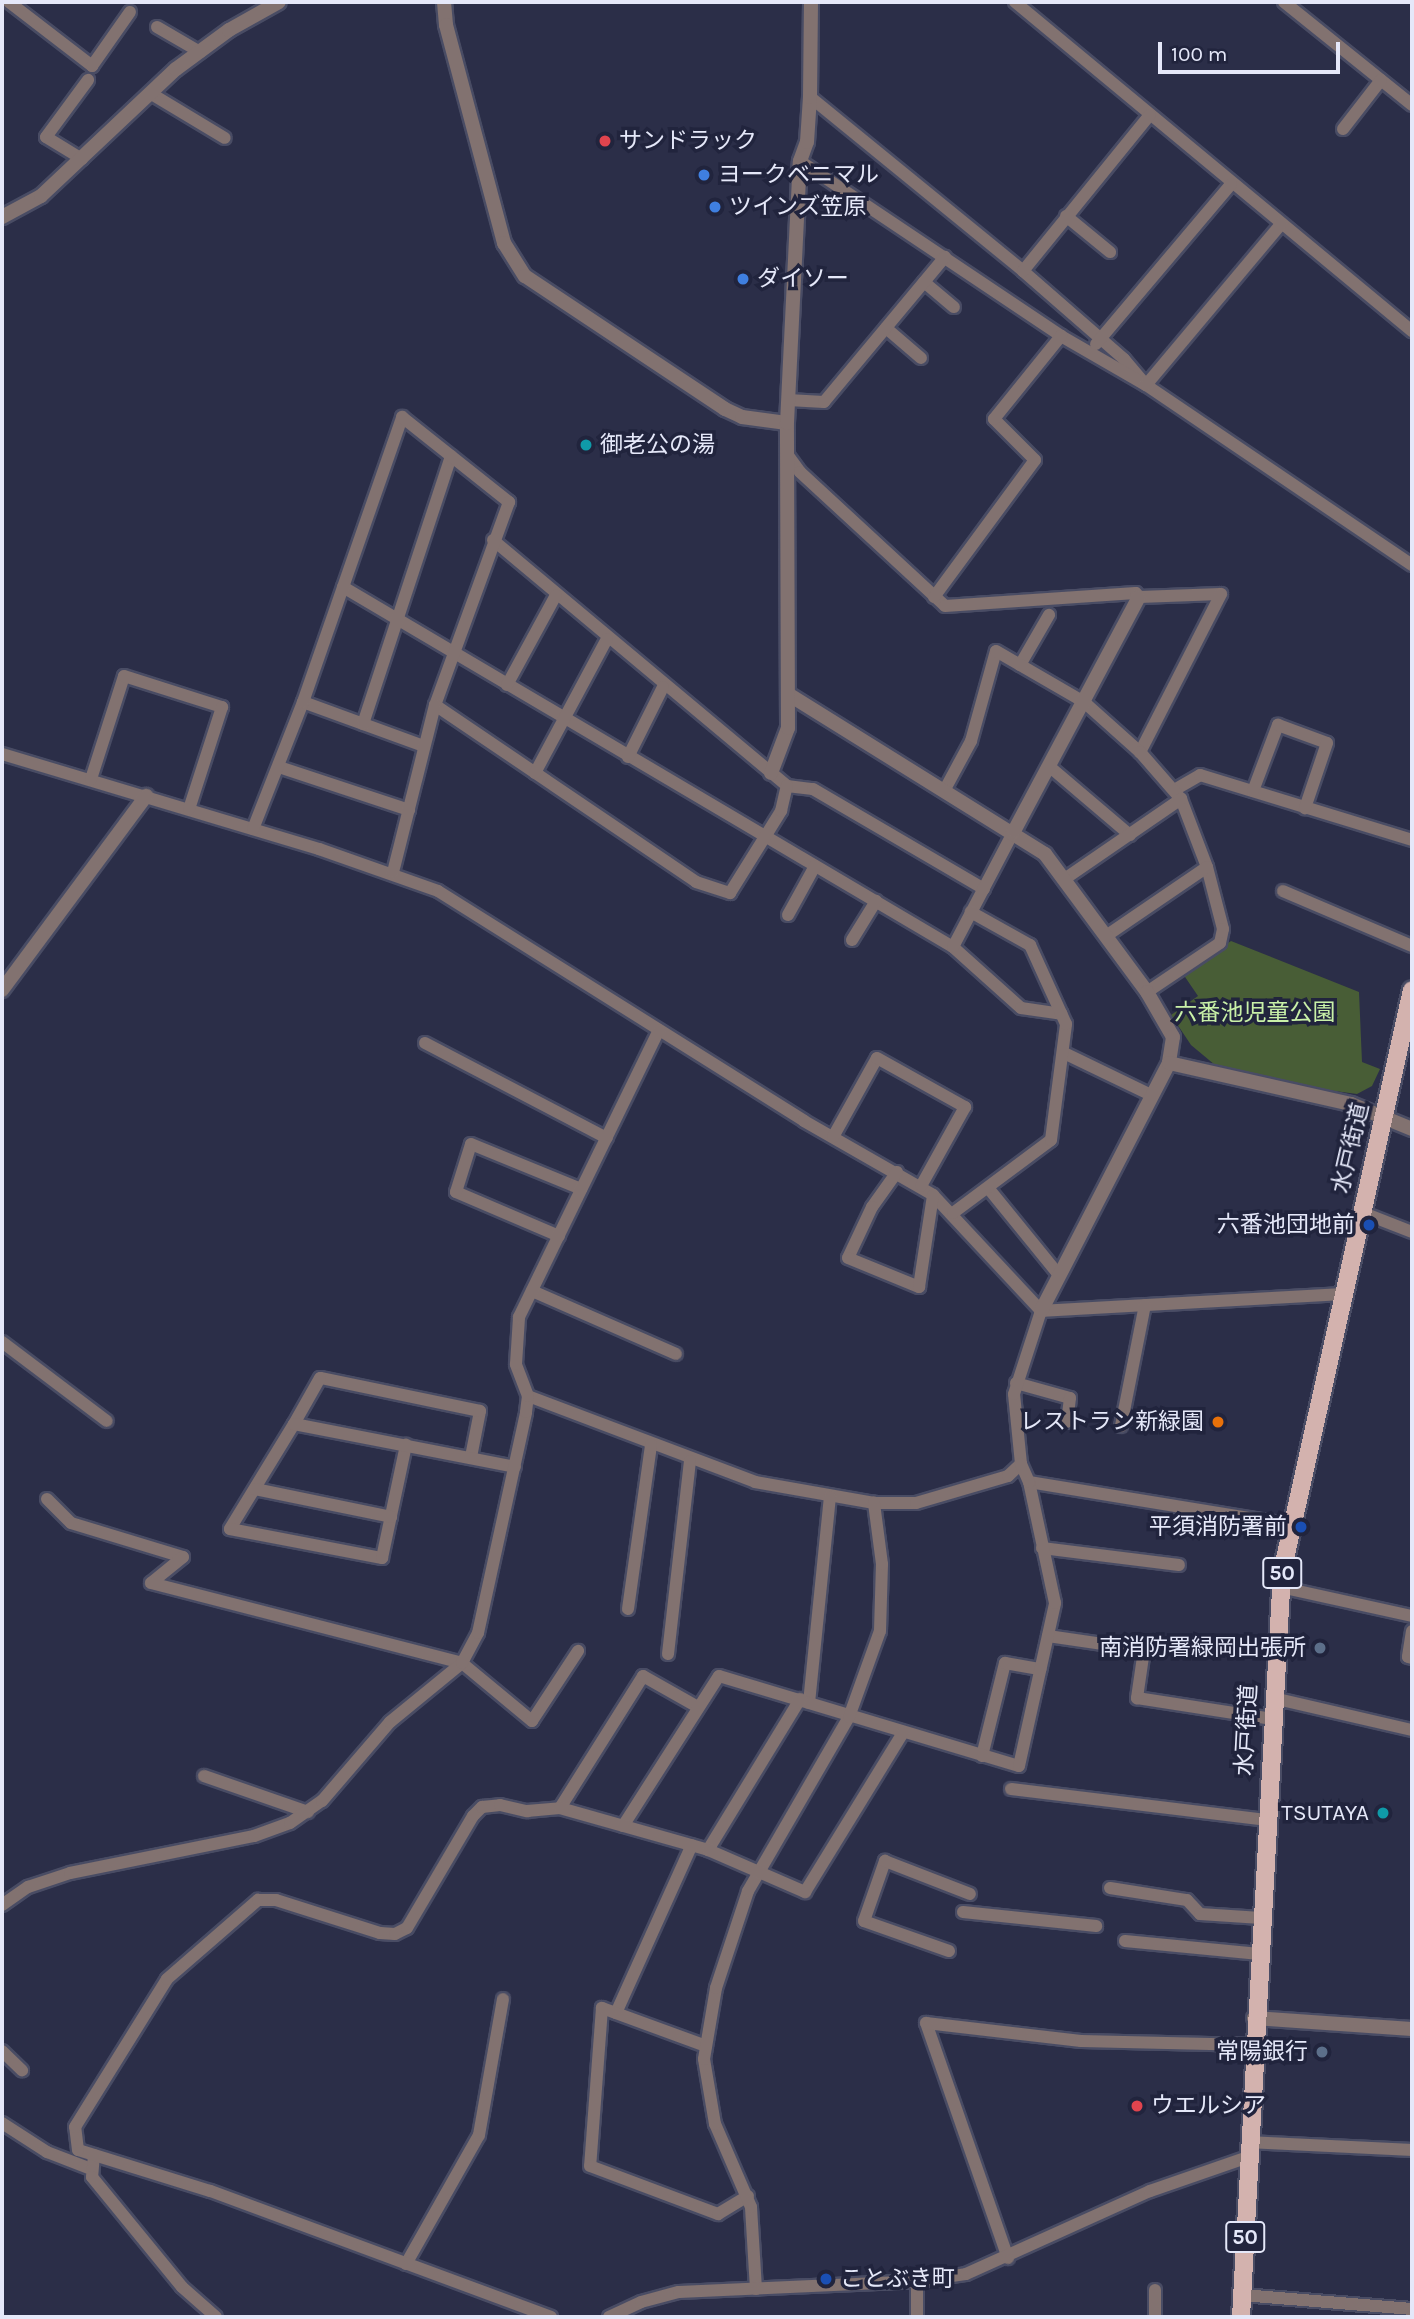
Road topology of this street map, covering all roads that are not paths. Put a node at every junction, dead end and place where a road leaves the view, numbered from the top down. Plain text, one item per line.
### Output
1 (9, 2) edge
2 (279, 2) edge
3 (444, 2) edge
4 (811, 2) edge
5 (1015, 2) edge
6 (1284, 2) edge
7 (130, 12) dead end
8 (157, 27) dead end
9 (200, 52) junction
10 (88, 80) dead end
11 (1381, 80) junction
12 (150, 93) junction
13 (810, 97) junction
14 (1412, 105) edge
15 (1150, 115) junction
16 (1343, 129) dead end
17 (225, 138) dead end
18 (82, 159) junction
19 (800, 161) junction
20 (1231, 184) junction
21 (1066, 216) junction
22 (2, 217) edge
23 (1281, 224) junction
24 (1110, 252) dead end
25 (945, 257) junction
26 (1023, 271) junction
27 (924, 282) junction
28 (954, 307) dead end
29 (887, 328) junction
30 (1412, 331) edge
31 (1061, 336) junction
32 (1100, 340) junction
33 (1090, 352) junction
34 (921, 358) dead end
35 (1146, 385) junction
36 (788, 400) junction
37 (787, 423) junction
38 (787, 454) junction
39 (451, 456) junction
40 (493, 540) junction
41 (1412, 565) edge
42 (343, 587) junction
43 (556, 595) junction
44 (934, 597) junction
45 (1139, 597) junction
46 (1049, 615) dead end
47 (397, 618) junction
48 (607, 639) junction
49 (453, 652) junction
50 (1020, 665) junction
51 (507, 685) junction
52 (663, 687) junction
53 (788, 694) junction
54 (303, 702) junction
55 (1084, 702) junction
56 (435, 705) junction
57 (566, 720) junction
58 (363, 724) junction
59 (423, 746) junction
60 (1140, 752) junction
61 (2, 754) edge
62 (628, 757) junction
63 (279, 766) junction
64 (1050, 766) junction
65 (536, 773) junction
66 (771, 773) junction
67 (91, 779) junction
68 (787, 786) junction
69 (944, 791) junction
70 (1253, 791) junction
71 (1178, 794) junction
72 (146, 796) junction
73 (1305, 808) junction
74 (189, 809) junction
75 (409, 810) junction
76 (253, 829) junction
77 (1014, 831) junction
78 (1130, 835) junction
79 (764, 836) junction
80 (1412, 839) edge
81 (815, 866) junction
82 (1207, 867) junction
83 (393, 872) junction
84 (1066, 878) junction
85 (984, 889) junction
86 (1283, 891) dead end
87 (876, 901) junction
88 (971, 912) junction
89 (788, 915) dead end
90 (1106, 936) junction
91 (852, 940) dead end
92 (1412, 946) edge
93 (953, 947) junction
94 (2, 990) edge
95 (1147, 992) junction
96 (1412, 996) edge
97 (1062, 1014) junction
98 (659, 1030) junction
99 (425, 1044) dead end
100 (1064, 1053) junction
101 (1169, 1062) junction
102 (1151, 1096) junction
103 (1383, 1119) junction
104 (1412, 1129) edge
105 (833, 1137) junction
106 (607, 1138) junction
107 (897, 1172) junction
108 (921, 1186) junction
109 (580, 1189) junction
110 (989, 1189) junction
111 (933, 1195) junction
112 (1361, 1212) junction
113 (953, 1213) junction
114 (1412, 1232) edge
115 (559, 1236) junction
116 (1058, 1275) junction
117 (532, 1291) junction
118 (1342, 1294) junction
119 (1145, 1306) junction
120 (1041, 1311) junction
121 (2, 1342) edge
122 (676, 1354) dead end
123 (1016, 1383) junction
124 (528, 1396) junction
125 (107, 1421) dead end
126 (1067, 1422) dead end
127 (294, 1424) junction
128 (1121, 1426) dead end
129 (651, 1445) junction
130 (407, 1446) junction
131 (471, 1457) junction
132 (690, 1461) junction
133 (1021, 1464) junction
134 (515, 1467) junction
135 (1029, 1482) junction
136 (255, 1489) junction
137 (831, 1496) junction
138 (47, 1499) dead end
139 (874, 1503) junction
140 (391, 1517) junction
141 (1291, 1525) junction
142 (1042, 1548) junction
143 (1179, 1565) dead end
144 (1280, 1587) junction
145 (628, 1609) dead end
146 (1412, 1616) edge
147 (1412, 1631) edge
148 (1048, 1636) junction
149 (578, 1651) dead end
150 (668, 1654) dead end
151 (1412, 1658) edge
152 (462, 1663) junction
153 (1040, 1669) junction
154 (1273, 1698) junction
155 (805, 1701) junction
156 (696, 1706) junction
157 (849, 1717) junction
158 (1272, 1719) junction
159 (1412, 1730) edge
160 (903, 1733) junction
161 (982, 1756) junction
162 (204, 1776) dead end
163 (1011, 1789) dead end
164 (560, 1808) junction
165 (308, 1812) junction
166 (1268, 1820) junction
167 (623, 1826) junction
168 (692, 1846) junction
169 (708, 1850) junction
170 (757, 1870) junction
171 (1110, 1888) dead end
172 (971, 1894) dead end
173 (2, 1905) edge
174 (963, 1912) dead end
175 (1261, 1918) junction
176 (1096, 1926) dead end
177 (1125, 1941) dead end
178 (949, 1951) dead end
179 (1259, 1954) junction
180 (503, 1999) dead end
181 (616, 2013) junction
182 (1255, 2018) junction
183 (1412, 2029) edge
184 (1253, 2045) junction
185 (706, 2046) junction
186 (2, 2051) edge
187 (22, 2070) dead end
188 (2, 2123) edge
189 (1248, 2149) junction
190 (1412, 2150) edge
191 (94, 2155) junction
192 (90, 2169) junction
193 (748, 2196) junction
194 (1008, 2258) junction
195 (406, 2264) junction
196 (917, 2281) junction
197 (756, 2289) junction
198 (1155, 2290) dead end
199 (1242, 2295) junction
200 (1412, 2309) edge
201 (216, 2317) edge
202 (551, 2317) edge
203 (609, 2317) edge
204 (917, 2317) edge
205 (1155, 2317) edge
206 (1241, 2317) edge

1 - 7 street
2 - 9 street
3 - 37 street
4 - 13 street
5 - 15 street
6 - 11 street
8 - 9 street
9 - 12 street
10 - 18 street
11 - 14 street
11 - 16 street
12 - 17 street
12 - 18 street
13 - 19 street
13 - 26 street
15 - 20 street
15 - 21 street
18 - 22 street
19 - 25 street
19 - 36 street
20 - 23 street
20 - 32 street
21 - 24 street
21 - 26 street
23 - 30 street
23 - 35 street
25 - 27 street
25 - 31 street
26 - 32 street
27 - 28 street
27 - 29 street
29 - 34 street
29 - 36 street
31 - 33 street
31 - 44 street
32 - 33 street
32 - 35 street
33 - 35 street
35 - 41 street
36 - 37 street
37 - 38 street
38 - 44 street
38 - 53 street
39 - 40 street
39 - 42 street
39 - 47 street
40 - 43 street
40 - 49 street
42 - 47 street
42 - 54 street
43 - 48 street
43 - 51 street
44 - 45 street
45 - 55 street
45 - 60 street
46 - 50 street
47 - 49 street
47 - 58 street
48 - 52 street
48 - 57 street
49 - 51 street
49 - 56 street
50 - 55 street
50 - 69 street
51 - 57 street
52 - 62 street
52 - 66 street
53 - 66 street
53 - 69 street
54 - 58 street
54 - 63 street
55 - 60 street
55 - 64 street
56 - 59 street
56 - 65 street
57 - 62 street
57 - 65 street
58 - 59 street
59 - 75 street
60 - 71 street
61 - 67 street
62 - 79 street
63 - 75 street
63 - 76 street
64 - 77 street
64 - 78 street
65 - 79 street
66 - 68 street
67 - 72 street
67 - 74 street
68 - 79 street
68 - 85 street
69 - 77 street
70 - 71 street
70 - 73 street
70 - 73 street
71 - 78 street
71 - 82 street
72 - 74 street
72 - 94 street
73 - 80 street
74 - 76 street
75 - 83 street
76 - 83 street
77 - 84 street
77 - 85 street
78 - 84 street
79 - 81 street
81 - 87 street
81 - 89 street
82 - 90 street
82 - 95 street
83 - 98 street
84 - 90 street
85 - 88 street
86 - 92 street
87 - 91 street
87 - 93 street
88 - 93 street
88 - 97 street
90 - 95 street
93 - 97 street
95 - 101 street
96 - 103 main road, 水戸街道 / 50
97 - 100 street
98 - 105 street
98 - 106 street
99 - 106 street
100 - 102 street
100 - 110 street
101 - 102 street
101 - 103 street
102 - 116 street
103 - 104 street
103 - 112 main road, 水戸街道 / 50
105 - 107 street
105 - 108 street
106 - 109 street
107 - 108 street
107 - 111 street
108 - 111 street
109 - 115 street
109 - 115 street
110 - 113 street
110 - 116 street
111 - 113 street
112 - 114 street
112 - 118 main road, 水戸街道 / 50
113 - 120 street
115 - 117 street
116 - 120 street
117 - 122 street
117 - 124 street
118 - 119 street
118 - 141 main road, 水戸街道 / 50
119 - 120 street
119 - 128 street
120 - 123 street
121 - 125 street
123 - 126 street
123 - 133 street
124 - 129 street
124 - 134 street
127 - 130 street
127 - 131 street
127 - 136 street
129 - 132 street
129 - 145 street
130 - 131 street
130 - 140 street
131 - 134 street
132 - 137 street
132 - 150 street
133 - 135 street
133 - 139 street
134 - 152 street
135 - 141 street
135 - 142 street
136 - 140 street
136 - 140 street
137 - 139 street
137 - 155 street
138 - 152 street
139 - 157 street
141 - 144 main road, 水戸街道 / 50
142 - 143 street
142 - 148 street
144 - 146 street
144 - 154 main road, 水戸街道 / 50
147 - 151 street
148 - 153 street
148 - 158 street
149 - 152 street
152 - 165 street
153 - 161 street
153 - 161 street
154 - 158 main road, 水戸街道 / 50
154 - 159 street
155 - 156 street
155 - 157 street
155 - 169 street
156 - 164 street
156 - 167 street
157 - 160 street
157 - 170 street
158 - 166 main road, 水戸街道 / 50
160 - 161 street
160 - 170 street
162 - 165 street
163 - 166 street
164 - 167 street
164 - 191 street
165 - 173 street
166 - 175 main road, 水戸街道 / 50
167 - 168 street
168 - 169 street
168 - 181 street
169 - 170 street
170 - 185 street
171 - 175 street
172 - 178 street
174 - 176 street
175 - 179 main road, 水戸街道 / 50
177 - 179 street
179 - 182 main road, 水戸街道 / 50
180 - 195 street
181 - 185 street
181 - 193 street
182 - 183 street
182 - 184 main road, 水戸街道 / 50
184 - 189 main road, 水戸街道 / 50
184 - 194 street
185 - 193 street
186 - 187 street
188 - 192 street
189 - 190 street
189 - 194 street
189 - 199 main road, 水戸街道 / 50
191 - 192 street
191 - 195 street
192 - 201 street
193 - 197 street
194 - 196 street
195 - 202 street
196 - 197 street
196 - 204 street
197 - 203 street
198 - 205 street
199 - 200 street
199 - 206 main road, 水戸街道 / 50

